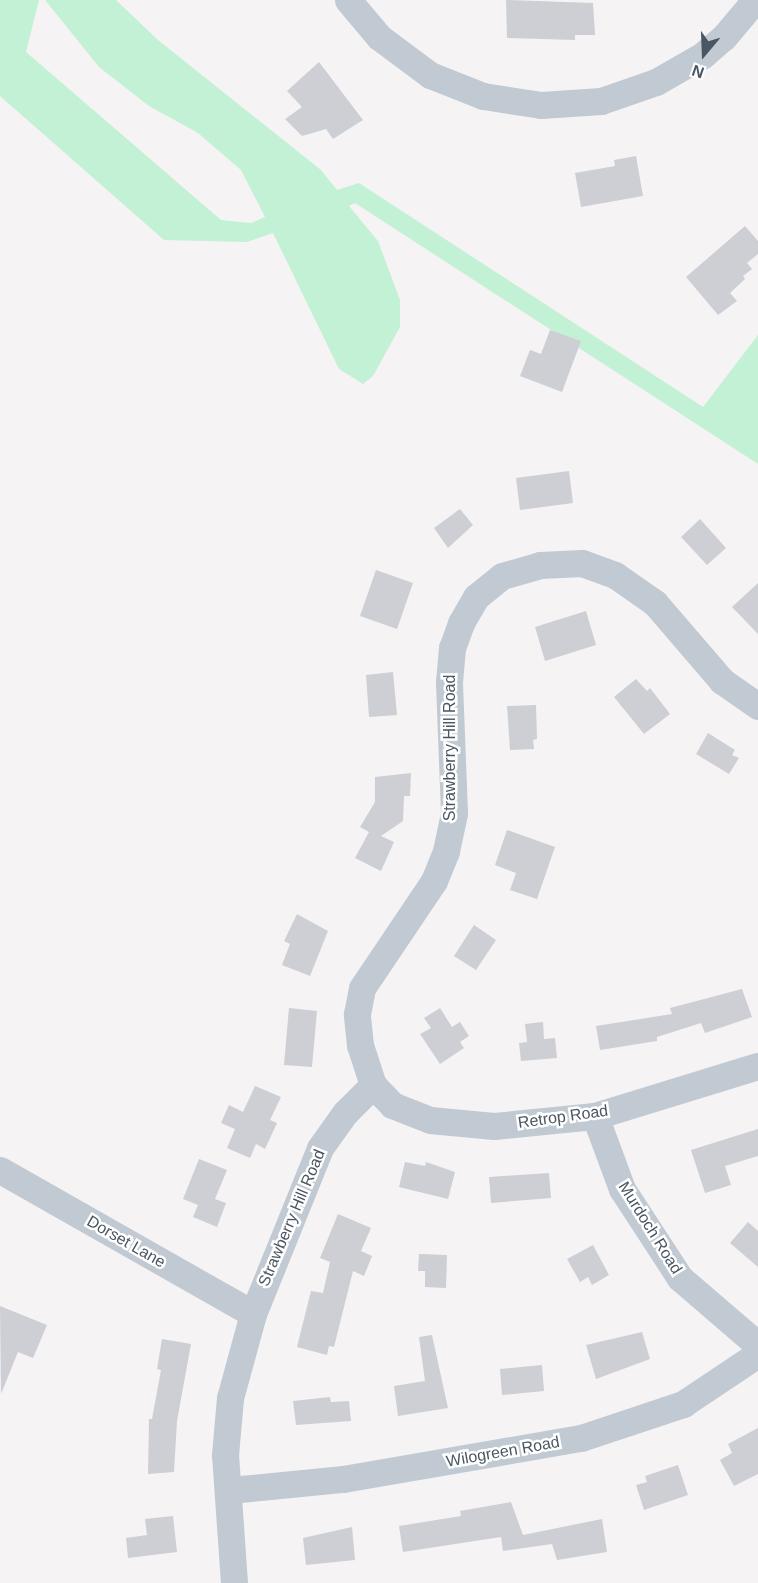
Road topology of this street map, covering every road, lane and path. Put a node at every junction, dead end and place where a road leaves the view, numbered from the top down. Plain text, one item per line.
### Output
1 (348, 0) edge
2 (755, 0) edge
3 (758, 706) edge
4 (758, 1066) edge
5 (373, 1085) junction
6 (595, 1116) junction
7 (0, 1170) edge
8 (253, 1314) junction
9 (758, 1345) edge
10 (758, 1354) edge
11 (230, 1490) junction
12 (234, 1583) edge

1 - 2 street
3 - 5 street, Strawberry Hill Road
4 - 6 street, Retrop Road
5 - 6 street, Retrop Road
5 - 8 street, Strawberry Hill Road
6 - 9 street, Murdoch Road
7 - 8 street, Dorset Lane
8 - 11 street, Strawberry Hill Road
10 - 11 street, Wilogreen Road
11 - 12 street, Strawberry Hill Road

